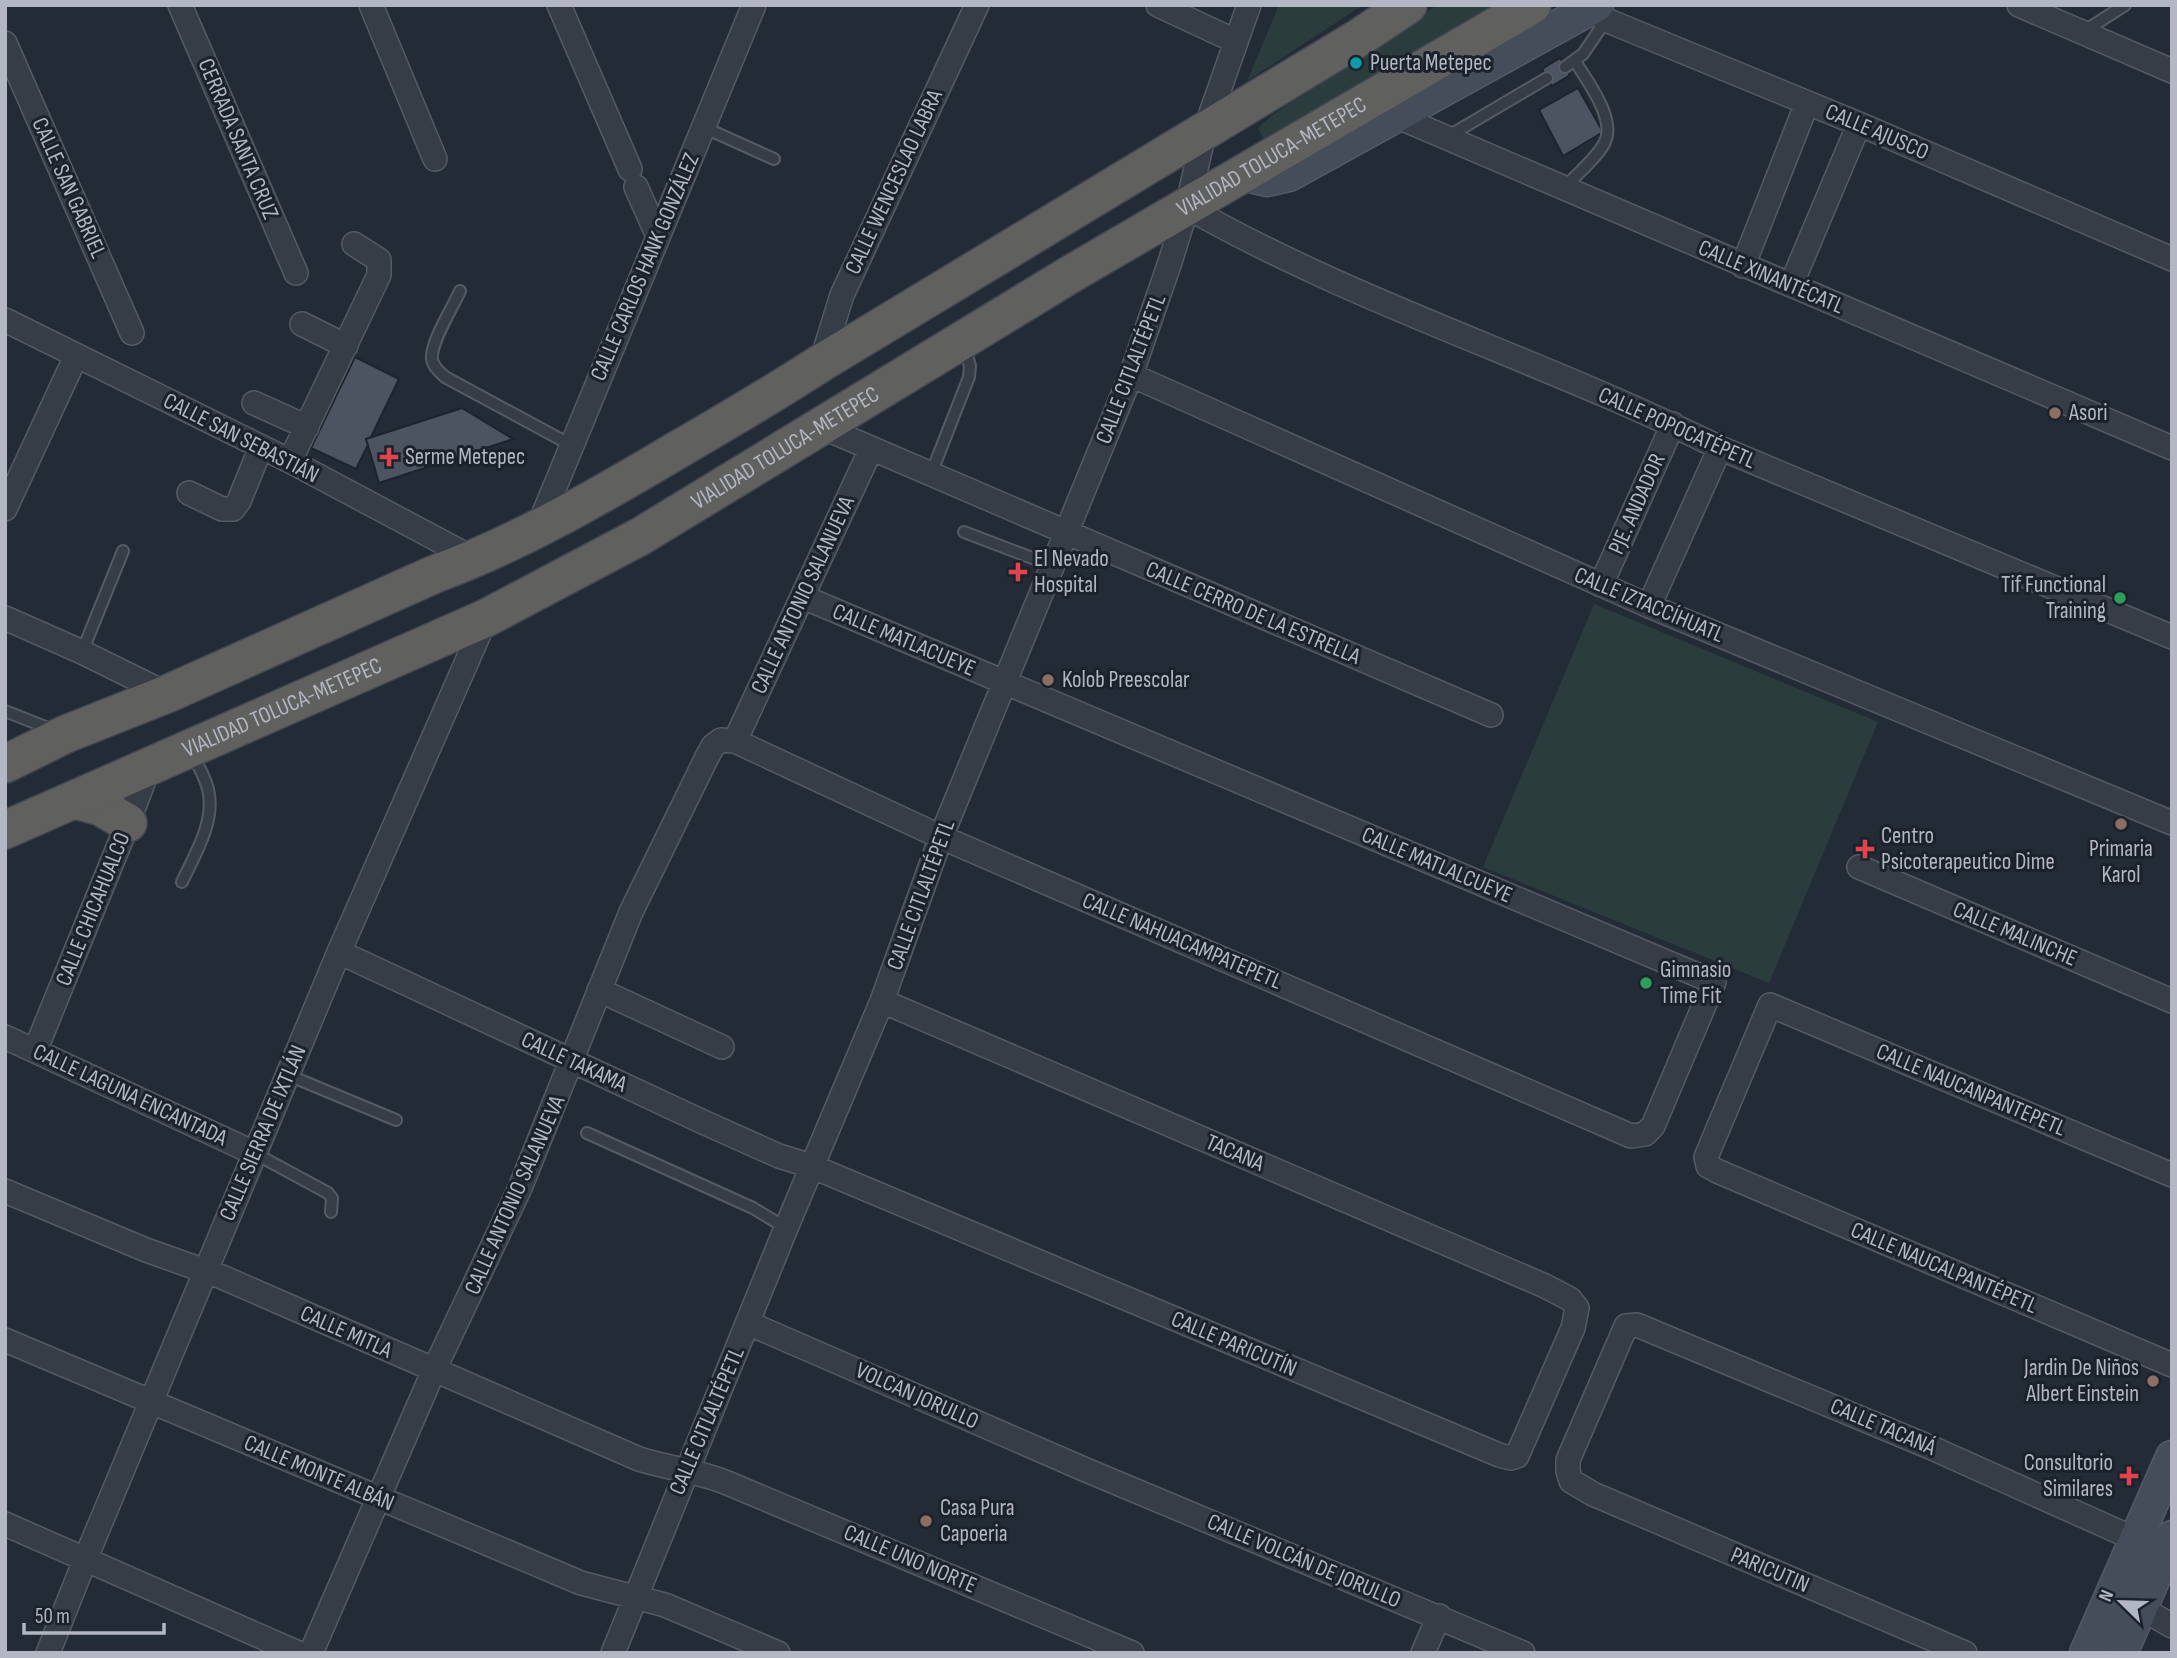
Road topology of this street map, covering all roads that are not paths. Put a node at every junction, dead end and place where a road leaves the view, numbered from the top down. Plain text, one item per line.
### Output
1 (180, 5) edge
2 (371, 5) edge
3 (559, 5) edge
4 (977, 5) edge
5 (1158, 5) edge
6 (1249, 5) edge
7 (1408, 5) edge
8 (1532, 5) edge
9 (2019, 5) edge
10 (2124, 5) edge
11 (751, 8) edge
12 (1594, 10) edge
13 (2081, 33) junction
14 (1235, 41) junction
15 (5, 43) edge
16 (2172, 71) edge
17 (1547, 78) dead end
18 (1392, 102) junction
19 (1807, 103) junction
20 (1859, 124) junction
21 (703, 127) junction
22 (1205, 130) junction
23 (1447, 136) junction
24 (435, 159) dead end
25 (774, 159) dead end
26 (1564, 188) junction
27 (1187, 207) junction
28 (657, 234) junction
29 (355, 244) dead end
30 (2172, 258) edge
31 (1742, 265) junction
32 (296, 273) dead end
33 (1791, 285) junction
34 (460, 291) dead end
35 (5, 320) edge
36 (302, 324) dead end
37 (132, 333) dead end
38 (962, 340) junction
39 (346, 346) junction
40 (76, 356) junction
41 (821, 363) junction
42 (1131, 374) junction
43 (254, 403) dead end
44 (1673, 424) junction
45 (307, 427) junction
46 (822, 427) junction
47 (571, 445) junction
48 (261, 447) junction
49 (1720, 447) junction
50 (2172, 448) edge
51 (871, 449) junction
52 (290, 461) junction
53 (931, 474) junction
54 (189, 493) dead end
55 (5, 509) edge
56 (537, 530) junction
57 (964, 532) dead end
58 (1067, 533) junction
59 (123, 551) dead end
60 (474, 559) junction
61 (1053, 566) junction
62 (1601, 585) junction
63 (803, 597) junction
64 (1649, 606) junction
65 (5, 618) edge
66 (486, 618) junction
67 (2172, 637) edge
68 (82, 652) junction
69 (1004, 684) junction
70 (167, 694) junction
71 (5, 711) edge
72 (1491, 715) dead end
73 (65, 734) junction
74 (728, 740) junction
75 (190, 748) junction
76 (5, 764) edge
77 (149, 767) junction
78 (75, 800) junction
79 (2172, 822) edge
80 (128, 823) junction
81 (5, 830) edge
82 (941, 837) junction
83 (1859, 867) dead end
84 (182, 882) dead end
85 (339, 952) junction
86 (599, 990) junction
87 (881, 1001) junction
88 (2172, 1001) edge
89 (1770, 1004) joint
90 (5, 1037) edge
91 (722, 1047) dead end
92 (35, 1051) junction
93 (573, 1061) junction
94 (288, 1075) junction
95 (396, 1120) dead end
96 (587, 1133) dead end
97 (1645, 1134) joint
98 (254, 1153) junction
99 (811, 1166) junction
100 (2172, 1175) edge
101 (5, 1191) edge
102 (331, 1212) dead end
103 (786, 1227) junction
104 (205, 1271) junction
105 (1577, 1315) joint
106 (748, 1323) junction
107 (1626, 1326) joint
108 (5, 1340) edge
109 (2172, 1365) edge
110 (434, 1370) junction
111 (151, 1402) junction
112 (2172, 1457) edge
113 (686, 1470) junction
114 (1086, 1470) joint
115 (379, 1498) junction
116 (5, 1524) edge
117 (2172, 1537) edge
118 (2137, 1541) junction
119 (85, 1560) junction
120 (635, 1597) junction
121 (2141, 1608) junction
122 (1438, 1616) junction
123 (2172, 1626) edge
124 (48, 1653) edge
125 (298, 1653) edge
126 (310, 1653) edge
127 (613, 1653) edge
128 (778, 1653) edge
129 (1132, 1653) edge
130 (1423, 1653) edge
131 (1523, 1653) edge
132 (1965, 1653) edge
133 (2086, 1653) edge
134 (2121, 1653) edge

1 - 32 street, CERRADA SANTA CRUZ
2 - 24 street
3 - 28 street
4 - 41 street, CALLE WENCESLAO LABRA
5 - 14 street
6 - 14 street, CALLE CITLALTÉPETL
7 - 22 highway
8 - 18 highway, VIALIDAD TOLUCA-METEPEC
9 - 13 street
10 - 13 lane
11 - 21 street, CALLE CARLOS HANK GONZÁLEZ
12 - 18 main road
12 - 19 street, CALLE AJUSCO
12 - 26 lane
13 - 16 street
14 - 22 street, CALLE CITLALTÉPETL
15 - 37 street, CALLE SAN GABRIEL
17 - 23 lane
18 - 23 street, CALLE XINANTÉCATL
18 - 27 highway, VIALIDAD TOLUCA-METEPEC
19 - 20 street, CALLE AJUSCO
19 - 31 street
20 - 30 street, CALLE AJUSCO
20 - 33 street
21 - 25 lane
21 - 28 street, CALLE CARLOS HANK GONZÁLEZ
22 - 27 street, CALLE CITLALTÉPETL
22 - 41 highway
23 - 26 street, CALLE XINANTÉCATL
26 - 31 street, CALLE XINANTÉCATL
27 - 38 highway, VIALIDAD TOLUCA-METEPEC
27 - 42 street, CALLE CITLALTÉPETL
27 - 44 street, CALLE POPOCATÉPETL
28 - 47 street, CALLE CARLOS HANK GONZÁLEZ
29 - 39 street
31 - 33 street, CALLE XINANTÉCATL
33 - 50 street, CALLE XINANTÉCATL
34 - 47 lane
35 - 40 street, CALLE SAN SEBASTIÁN
36 - 39 street
38 - 46 highway, VIALIDAD TOLUCA-METEPEC
38 - 53 lane
39 - 45 street
40 - 48 street, CALLE SAN SEBASTIÁN
40 - 55 street
41 - 56 highway
42 - 58 street, CALLE CITLALTÉPETL
42 - 62 street, CALLE IZTACCÍHUATL
43 - 45 street
44 - 49 street, CALLE POPOCATÉPETL
44 - 62 street, PJE. ANDADOR
45 - 52 street
46 - 51 street, CALLE CERRO DE LA ESTRELLA
46 - 66 highway, VIALIDAD TOLUCA-METEPEC
47 - 56 street, CALLE CARLOS HANK GONZÁLEZ
48 - 52 street, CALLE SAN SEBASTIÁN
48 - 54 street
49 - 64 street
49 - 67 street, CALLE POPOCATÉPETL
51 - 53 street, CALLE CERRO DE LA ESTRELLA
51 - 63 street, CALLE ANTONIO SALANUEVA
52 - 60 street, CALLE SAN SEBASTIÁN
53 - 58 street, CALLE CERRO DE LA ESTRELLA
56 - 60 highway
57 - 61 lane
58 - 61 street, CALLE CITLALTÉPETL
58 - 72 street, CALLE CERRO DE LA ESTRELLA
59 - 68 lane
60 - 70 highway
61 - 69 street, CALLE CITLALTÉPETL
62 - 64 street, CALLE IZTACCÍHUATL
63 - 69 street, CALLE MATLACUEYE
63 - 74 street, CALLE ANTONIO SALANUEVA
64 - 79 street, CALLE IZTACCÍHUATL
65 - 68 street
66 - 75 highway, VIALIDAD TOLUCA-METEPEC
66 - 85 street, CALLE SIERRA DE IXTLÁN
68 - 70 street
69 - 82 street, CALLE CITLALTÉPETL
69 - 97 street, CALLE MATLALCUEYE
70 - 73 highway
71 - 73 lane
73 - 76 highway
74 - 82 street, CALLE NAHUACAMPATEPETL
74 - 86 street, CALLE ANTONIO SALANUEVA
75 - 77 highway, VIALIDAD TOLUCA-METEPEC
75 - 84 lane
77 - 78 highway, VIALIDAD TOLUCA-METEPEC
77 - 80 street, CALLE CHICAHUALCO
78 - 80 highway
78 - 81 highway, VIALIDAD TOLUCA-METEPEC
80 - 92 street, CALLE CHICAHUALCO
82 - 87 street, CALLE CITLALTÉPETL
82 - 97 street, CALLE NAHUACAMPATEPETL
83 - 88 street, CALLE MALINCHE
85 - 93 street, CALLE TAKAMA
85 - 94 street, CALLE SIERRA DE IXTLÁN
86 - 91 street
86 - 93 street, CALLE ANTONIO SALANUEVA
87 - 99 street, CALLE CITLALTÉPETL
87 - 105 street, TACANA
89 - 100 street, CALLE NAUCANPANTEPETL
89 - 109 street, CALLE NAUCALPANTÉPETL
90 - 92 street, CALLE LAGUNA ENCANTADA
92 - 98 street, CALLE LAGUNA ENCANTADA
93 - 99 street, CALLE TAKAMA
93 - 110 street, CALLE ANTONIO SALANUEVA
94 - 95 lane
94 - 98 street, CALLE SIERRA DE IXTLÁN
96 - 103 lane
98 - 102 lane
98 - 104 street, CALLE SIERRA DE IXTLÁN
99 - 103 street, CALLE CITLALTÉPETL
99 - 105 street, CALLE PARICUTÍN
101 - 104 street, CALLE MITLA
103 - 106 street, CALLE CITLALTÉPETL
104 - 110 street, CALLE MITLA
104 - 111 street, CALLE SIERRA DE IXTLÁN
106 - 113 street, CALLE CITLALTÉPETL
106 - 114 street, VOLCAN JORULLO
107 - 118 street, CALLE TACANÁ
107 - 132 street, PARICUTIN
108 - 111 street, CALLE MONTE ALBÁN
110 - 113 street, CALLE MITLA
110 - 115 street, CALLE ANTONIO SALANUEVA
111 - 115 street, CALLE MONTE ALBÁN
111 - 119 street, CALLE SIERRA DE IXTLÁN
112 - 118 main road
113 - 120 street, CALLE CITLALTÉPETL
113 - 129 street, CALLE UNO NORTE
114 - 122 street, CALLE VOLCÁN DE JORULLO
115 - 120 street, CALLE MONTE ALBÁN
115 - 126 street, CALLE ANTONIO SALANUEVA
116 - 119 street
117 - 121 main road
118 - 133 main road
119 - 124 street, CALLE SIERRA DE IXTLÁN
119 - 125 street
120 - 127 street, CALLE CITLALTÉPETL
120 - 128 street, CALLE MONTE ALBÁN
121 - 123 street
121 - 134 main road
122 - 130 street
122 - 131 street, CALLE VOLCÁN DE JORULLO

